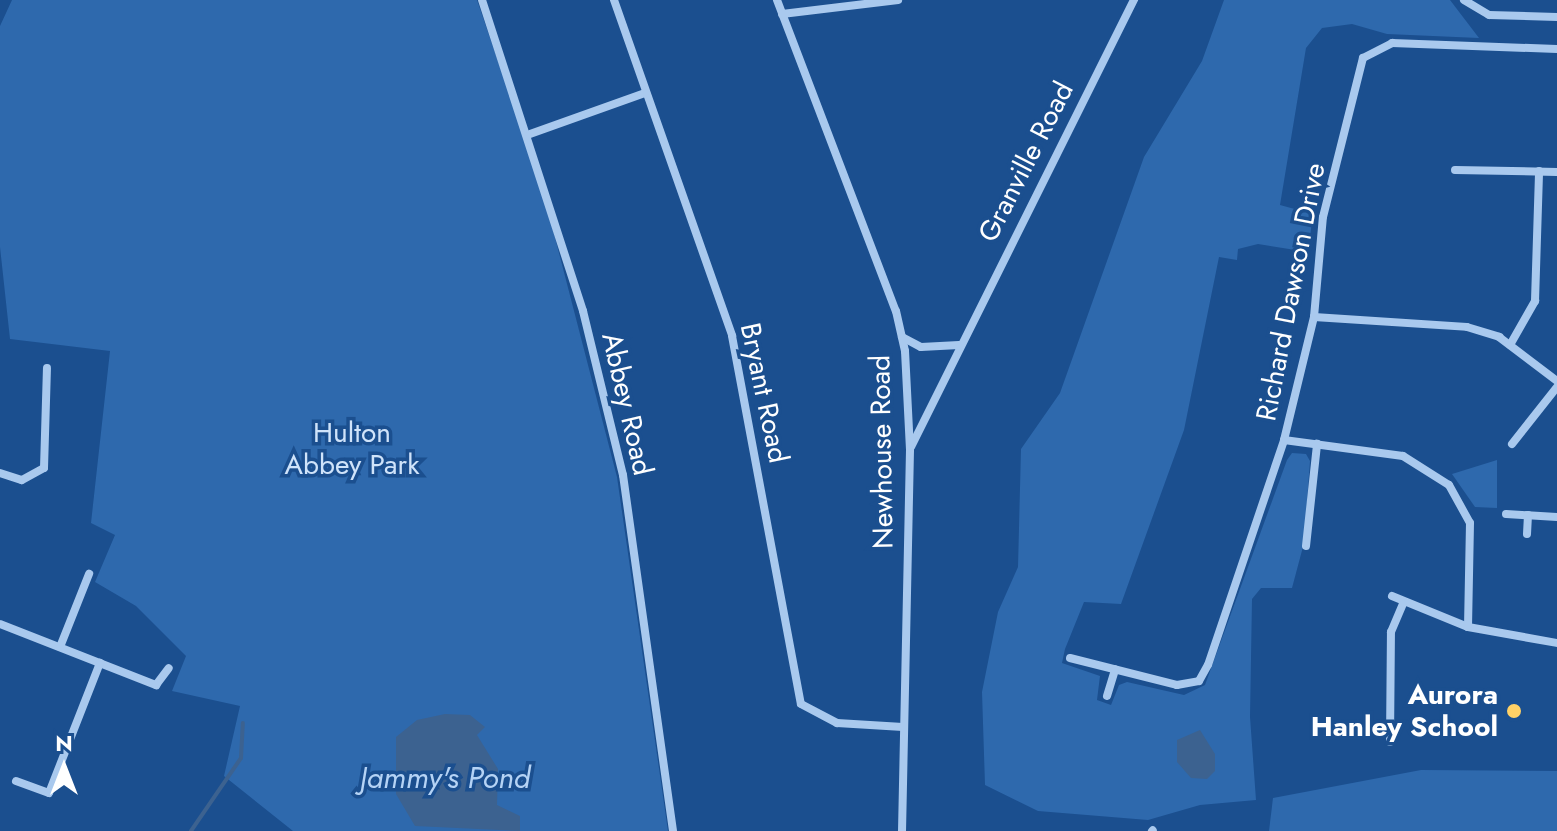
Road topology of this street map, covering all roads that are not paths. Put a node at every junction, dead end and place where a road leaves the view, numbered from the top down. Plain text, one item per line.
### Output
1 (482, 0) edge
2 (614, 0) edge
3 (777, 0) edge
4 (898, 0) edge
5 (1134, 0) edge
6 (1464, 0) edge
7 (782, 14) junction
8 (1557, 17) edge
9 (1557, 49) edge
10 (645, 93) junction
11 (530, 134) junction
12 (1455, 170) dead end
13 (1539, 171) junction
14 (1557, 172) edge
15 (1314, 317) junction
16 (902, 337) junction
17 (959, 345) junction
18 (1510, 345) junction
19 (47, 368) dead end
20 (1557, 381) edge
21 (1557, 387) edge
22 (1284, 440) junction
23 (1317, 444) junction
24 (1512, 444) dead end
25 (910, 450) junction
26 (0, 473) edge
27 (1506, 514) dead end
28 (1528, 515) junction
29 (1557, 517) edge
30 (1527, 534) dead end
31 (1306, 546) dead end
32 (89, 574) dead end
33 (1392, 596) dead end
34 (1403, 604) junction
35 (0, 624) edge
36 (1468, 627) junction
37 (1557, 643) edge
38 (60, 647) junction
39 (1070, 658) dead end
40 (100, 663) junction
41 (169, 668) dead end
42 (1115, 669) junction
43 (1107, 696) dead end
44 (903, 727) junction
45 (1390, 742) dead end
46 (16, 781) dead end
47 (673, 831) edge
48 (902, 831) edge

1 - 11 street, Abbey Road
2 - 10 street, Bryant Road
3 - 7 street, Newhouse Road
4 - 7 street
5 - 17 street, Granville Road
6 - 8 street
7 - 16 street, Newhouse Road
9 - 15 street, Richard Dawson Drive
10 - 11 street
10 - 44 street, Bryant Road
11 - 47 street, Abbey Road
12 - 13 street
13 - 14 street
13 - 18 street
15 - 18 street
15 - 22 street, Richard Dawson Drive
16 - 17 street
16 - 25 street, Newhouse Road
17 - 25 street, Granville Road
18 - 20 street
19 - 26 street
21 - 24 street
22 - 23 street
22 - 42 street, Richard Dawson Drive
23 - 31 street
23 - 36 street
25 - 44 street, Newhouse Road
27 - 28 street
28 - 29 street
28 - 30 street
32 - 38 street
33 - 34 street
34 - 36 street
34 - 45 street
35 - 38 street
36 - 37 street
38 - 40 street
39 - 42 street, Richard Dawson Drive
40 - 41 street
40 - 46 street
42 - 43 street
44 - 48 street, Newhouse Road

